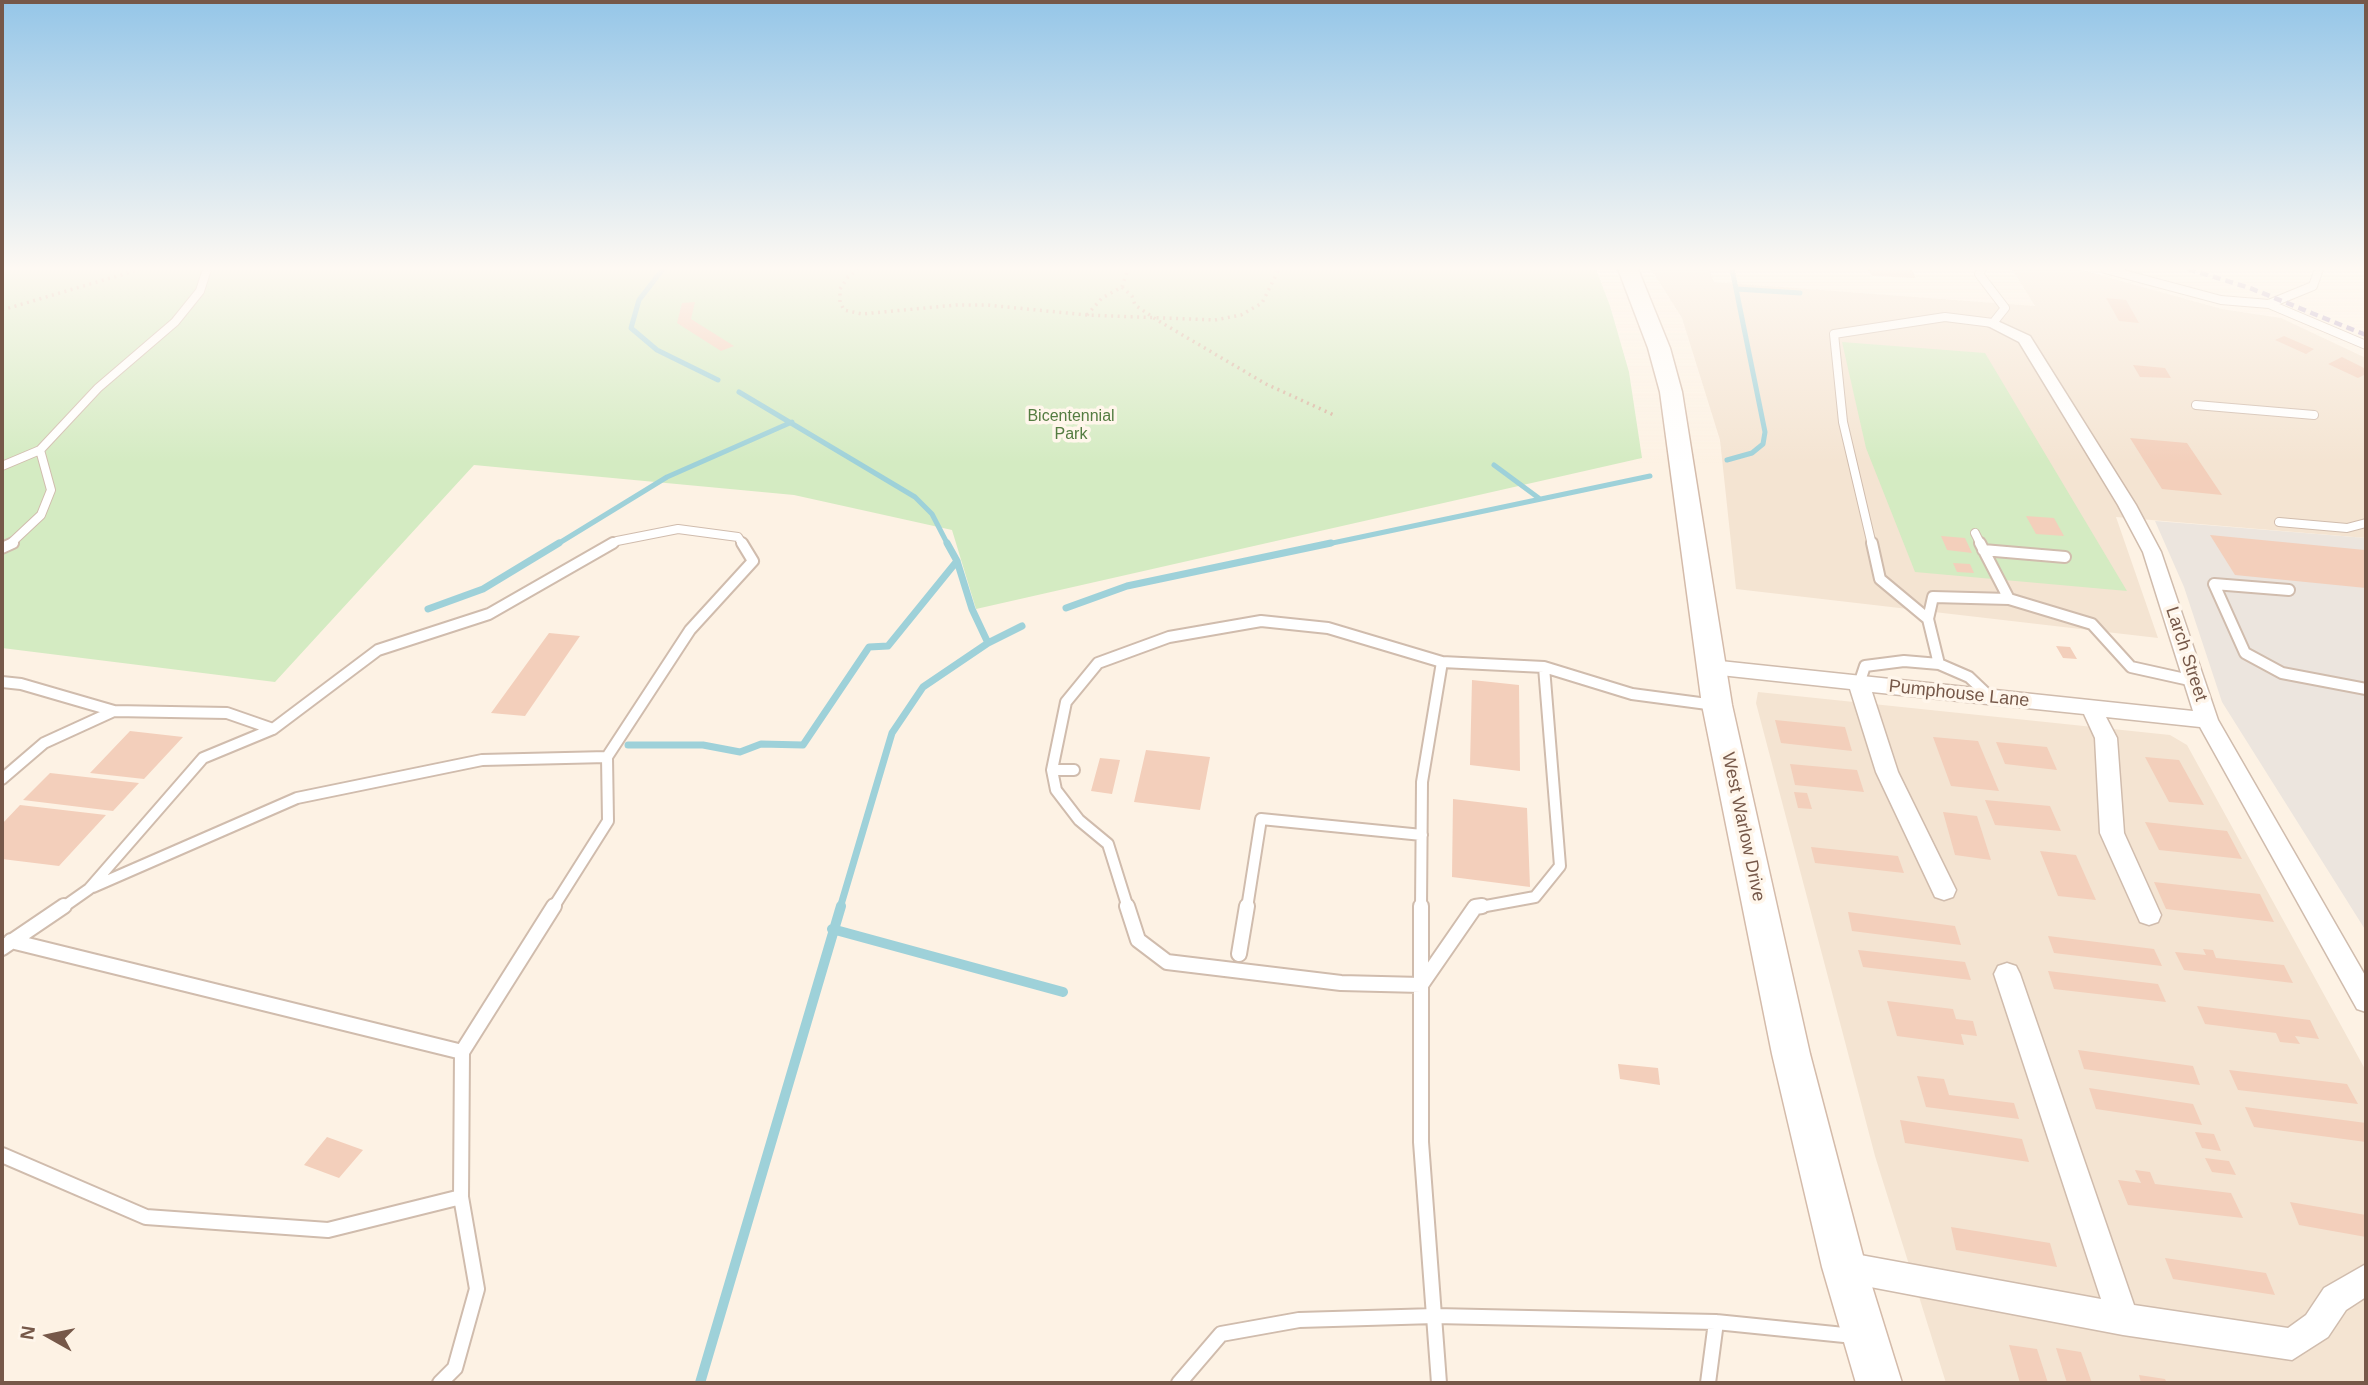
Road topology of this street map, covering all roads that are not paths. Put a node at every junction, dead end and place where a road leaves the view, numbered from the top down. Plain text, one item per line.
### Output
1 (161, 334) edge
2 (1653, 334) edge
3 (1836, 334) edge
4 (2014, 334) edge
5 (2339, 334) edge
6 (2366, 345) edge
7 (2196, 405) dead end
8 (2314, 415) dead end
9 (40, 450) junction
10 (2, 466) edge
11 (2279, 522) dead end
12 (2366, 523) edge
13 (1975, 533) dead end
14 (2, 548) edge
15 (1983, 550) junction
16 (2065, 557) dead end
17 (2289, 590) dead end
18 (2009, 599) junction
19 (1928, 619) junction
20 (1442, 662) junction
21 (1938, 664) junction
22 (1545, 667) junction
23 (1711, 667) junction
24 (2194, 681) junction
25 (2, 682) edge
26 (1859, 684) junction
27 (2366, 689) edge
28 (1990, 697) junction
29 (1717, 705) junction
30 (2091, 708) junction
31 (114, 711) junction
32 (2207, 720) junction
33 (273, 729) junction
34 (607, 757) junction
35 (1052, 770) junction
36 (1074, 770) dead end
37 (2, 779) edge
38 (1422, 835) junction
39 (89, 889) junction
40 (1944, 890) dead end
41 (2149, 915) dead end
42 (6, 945) edge
43 (1239, 954) dead end
44 (2007, 974) dead end
45 (1421, 985) junction
46 (2366, 1000) edge
47 (462, 1052) junction
48 (2, 1155) edge
49 (461, 1197) junction
50 (1844, 1268) junction
51 (2366, 1279) edge
52 (1435, 1316) junction
53 (2123, 1318) junction
54 (1716, 1322) junction
55 (1865, 1337) junction
56 (440, 1383) edge
57 (1179, 1383) edge
58 (1439, 1383) edge
59 (1708, 1383) edge
60 (1879, 1383) edge

1 - 9 lane
2 - 23 street, West Warlow Drive
3 - 19 lane
4 - 24 street, Larch Street
5 - 6 lane
7 - 8 lane
9 - 10 lane
9 - 14 lane
11 - 12 lane
13 - 15 lane
15 - 16 lane
15 - 18 lane
17 - 27 lane
18 - 19 lane
18 - 24 lane
19 - 21 lane
20 - 22 lane
20 - 35 lane
20 - 38 lane
21 - 26 lane
21 - 28 lane
22 - 29 lane
22 - 45 lane
23 - 26 street, Pumphouse Lane
23 - 29 street, West Warlow Drive
24 - 32 street, Larch Street
25 - 31 lane
26 - 28 street, Pumphouse Lane
26 - 40 street
28 - 30 street, Pumphouse Lane
29 - 50 street, West Warlow Drive
30 - 32 street, Pumphouse Lane
30 - 41 street
31 - 33 lane
31 - 37 lane
32 - 46 street, Larch Street
33 - 34 lane
33 - 39 lane
34 - 39 lane
34 - 47 lane
35 - 36 lane
35 - 45 lane
38 - 43 lane
38 - 45 lane
39 - 42 lane
42 - 47 lane
44 - 53 street
45 - 52 lane
47 - 49 lane
48 - 49 lane
49 - 56 lane
50 - 53 street
50 - 55 street, West Warlow Drive
51 - 53 street
52 - 54 lane
52 - 57 lane
52 - 58 lane
54 - 55 lane
54 - 59 lane
55 - 60 street, West Warlow Drive

